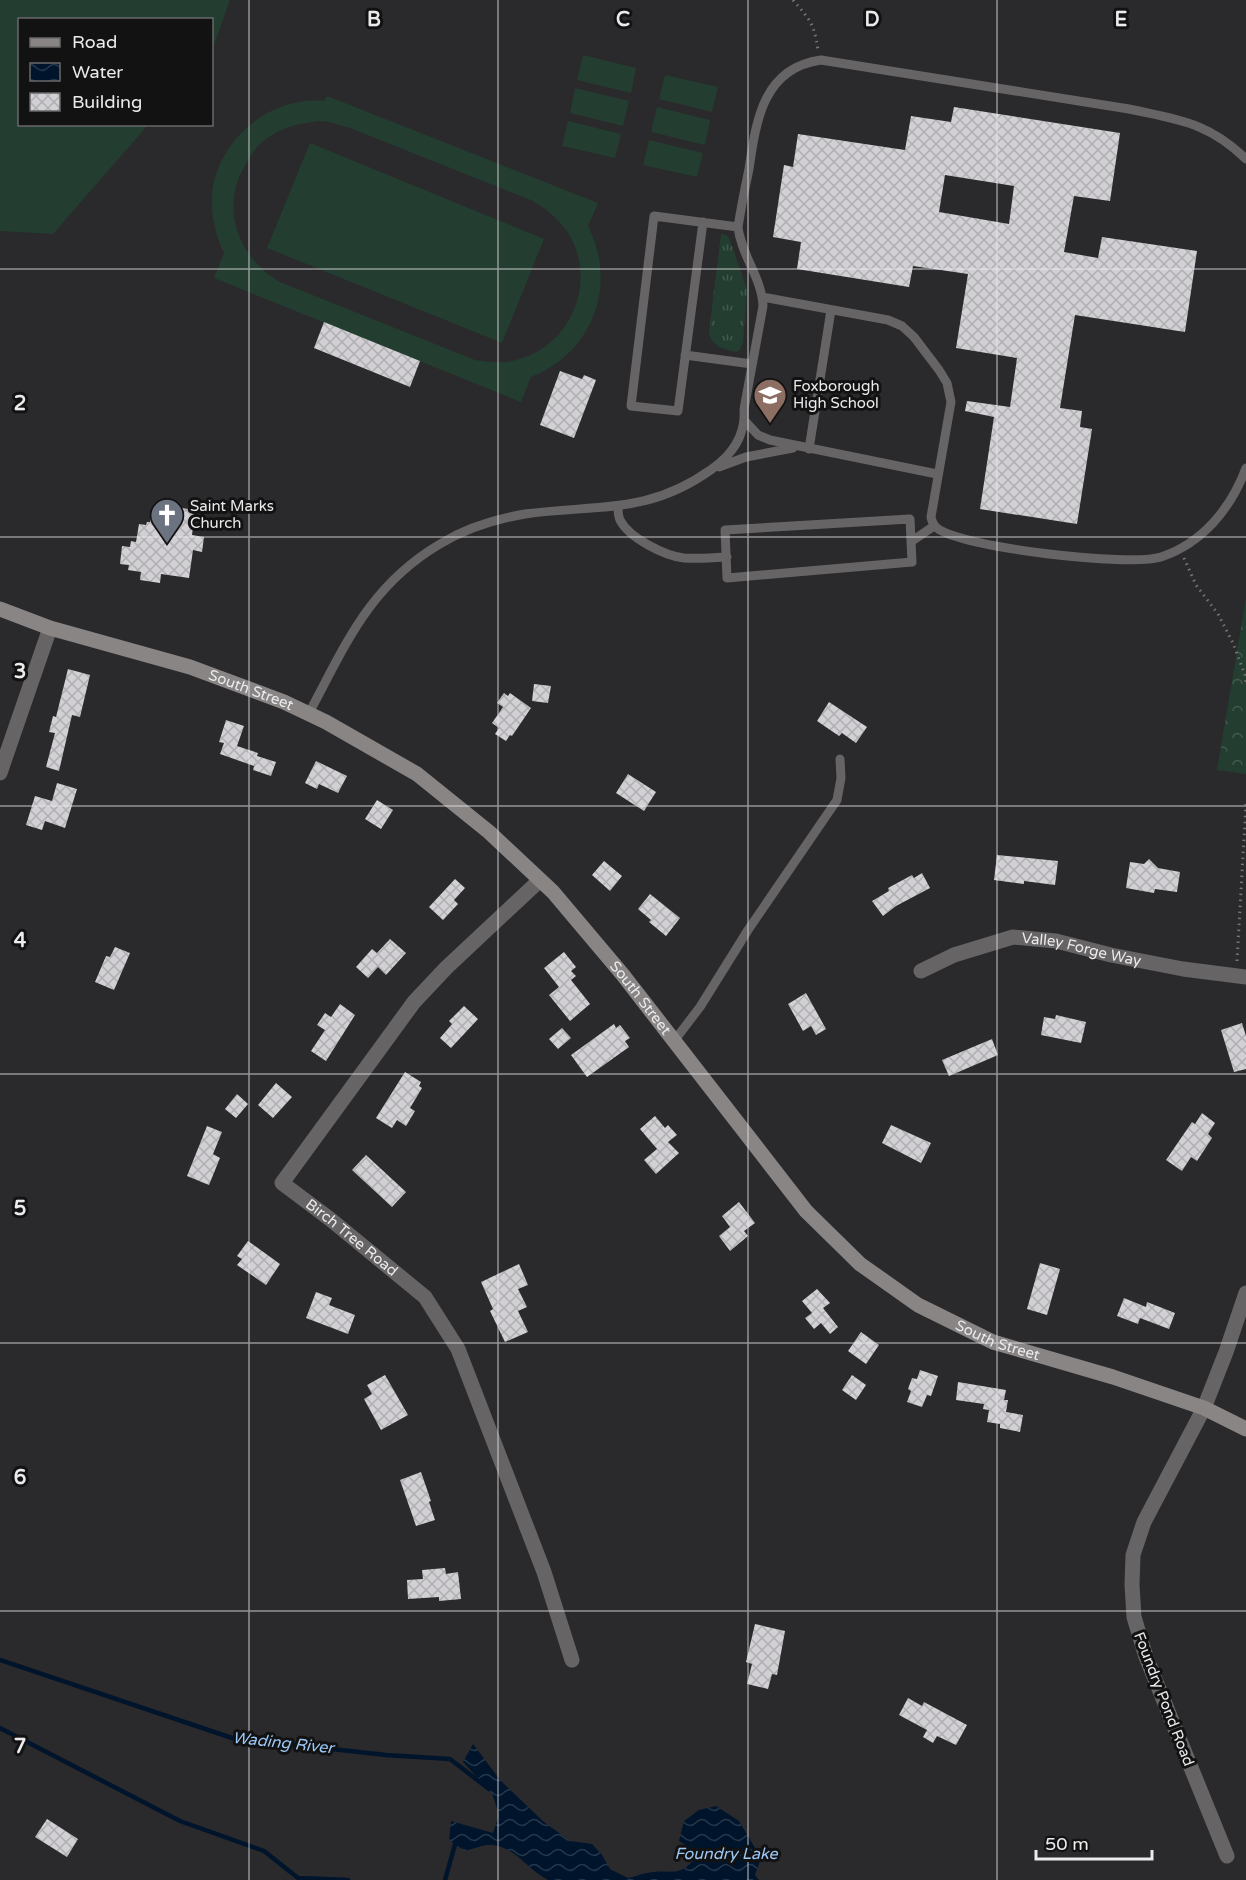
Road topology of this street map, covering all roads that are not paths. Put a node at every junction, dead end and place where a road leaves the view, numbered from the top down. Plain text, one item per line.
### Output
1 (1246, 159) edge
2 (703, 222) junction
3 (738, 227) junction
4 (762, 297) junction
5 (831, 310) junction
6 (685, 355) junction
7 (752, 364) junction
8 (745, 421) junction
9 (799, 447) junction
10 (809, 449) junction
11 (1246, 468) edge
12 (709, 471) junction
13 (937, 474) junction
14 (618, 506) junction
15 (934, 526) junction
16 (912, 541) junction
17 (727, 557) junction
18 (0, 609) edge
19 (50, 628) junction
20 (309, 713) junction
21 (840, 759) dead end
22 (0, 773) edge
23 (540, 880) junction
24 (921, 971) dead end
25 (1241, 976) edge
26 (674, 1041) junction
27 (1246, 1293) edge
28 (1204, 1408) junction
29 (1246, 1429) edge
30 (572, 1660) dead end
31 (1227, 1856) dead end

1 - 3 lane
2 - 3 lane
2 - 6 lane
2 - 6 lane
3 - 4 lane
4 - 5 lane
4 - 7 lane
5 - 10 lane
5 - 13 lane
6 - 7 lane
7 - 8 lane
8 - 9 lane
8 - 12 lane
9 - 10 lane
9 - 12 lane
10 - 13 lane
11 - 15 lane
12 - 14 lane
13 - 15 lane
14 - 17 lane
14 - 20 lane
15 - 16 lane
16 - 17 lane
16 - 17 lane
18 - 19 main road, South Street
19 - 20 main road, South Street
19 - 22 street
20 - 23 main road, South Street
21 - 26 lane
23 - 26 main road, South Street
23 - 30 street, Birch Tree Road
24 - 25 street, Valley Forge Way
26 - 28 main road, South Street
27 - 28 street, Foundry Pond Road
28 - 29 main road, South Street
28 - 31 street, Foundry Pond Road

